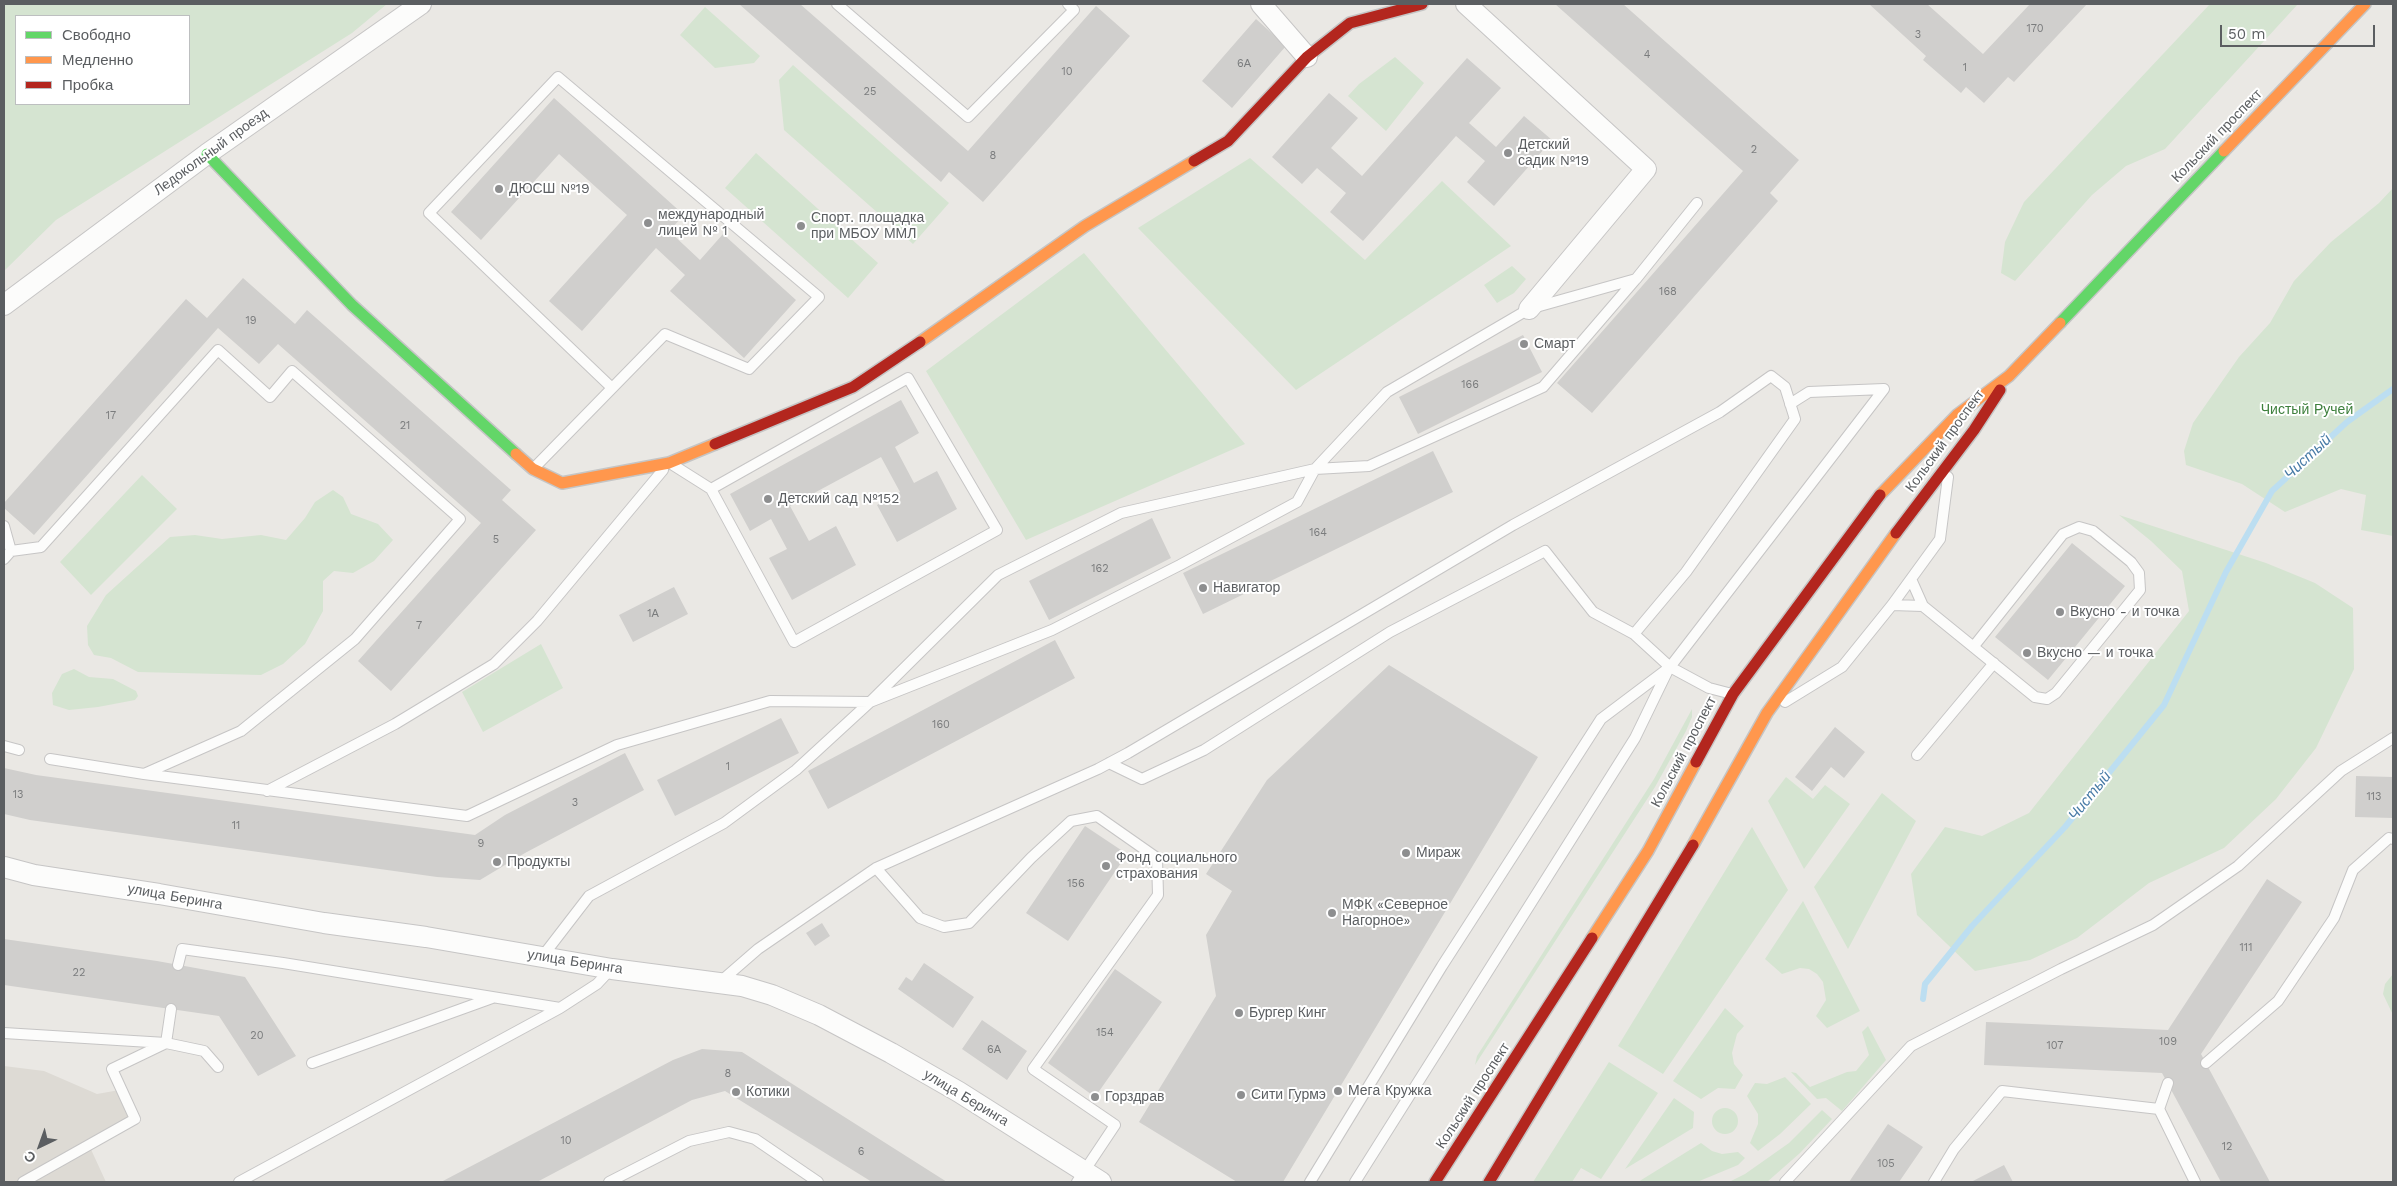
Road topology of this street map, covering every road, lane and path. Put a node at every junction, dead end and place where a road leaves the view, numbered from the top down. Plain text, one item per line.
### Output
1 (421, 4) edge
2 (838, 4) edge
3 (1068, 4) edge
4 (1261, 4) edge
5 (1422, 4) edge
6 (1466, 4) edge
7 (2365, 4) edge
8 (1360, 10) dead end
9 (1350, 23) junction
10 (1307, 57) junction
11 (207, 154) junction
12 (1697, 203) dead end
13 (1636, 279) junction
14 (4, 305) edge
15 (1529, 309) junction
16 (2009, 376) junction
17 (611, 387) junction
18 (1790, 404) junction
19 (1949, 462) junction
20 (669, 463) junction
21 (533, 469) junction
22 (1315, 469) junction
23 (711, 489) junction
24 (1884, 490) junction
25 (1910, 513) junction
26 (4, 526) edge
27 (7, 555) edge
28 (1911, 579) junction
29 (1892, 605) junction
30 (1923, 606) junction
31 (1634, 634) junction
32 (1974, 646) junction
33 (1994, 663) junction
34 (1670, 667) junction
35 (1733, 694) junction
36 (870, 702) junction
37 (1767, 713) junction
38 (2393, 738) edge
39 (4, 746) edge
40 (19, 750) dead end
41 (1917, 755) dead end
42 (50, 759) dead end
43 (1110, 763) junction
44 (144, 774) junction
45 (267, 791) junction
46 (2393, 839) edge
47 (4, 868) edge
48 (876, 868) junction
49 (542, 957) junction
50 (178, 965) dead end
51 (612, 969) junction
52 (719, 983) junction
53 (493, 997) junction
54 (560, 1008) junction
55 (171, 1009) dead end
56 (4, 1033) edge
57 (166, 1043) junction
58 (312, 1063) dead end
59 (2206, 1063) dead end
60 (218, 1067) dead end
61 (2168, 1083) dead end
62 (2159, 1108) junction
63 (1081, 1177) edge
64 (23, 1182) edge
65 (239, 1182) edge
66 (609, 1182) edge
67 (818, 1182) edge
68 (1101, 1182) edge
69 (1310, 1182) edge
70 (1356, 1182) edge
71 (1435, 1182) edge
72 (1489, 1182) edge
73 (1785, 1182) edge
74 (1934, 1182) edge
75 (2195, 1182) edge

1 - 11 street, Ледокольный проезд
2 - 3 lane
4 - 10 street
5 - 9 main road
6 - 15 street
7 - 16 main road, Кольский проспект
8 - 9 lane
9 - 10 main road
10 - 20 main road
11 - 14 street, Ледокольный проезд
11 - 21 main road
12 - 13 lane
13 - 15 lane
13 - 22 lane
15 - 22 lane
16 - 19 main road, Кольский проспект
16 - 24 main road, Кольский проспект
17 - 17 lane
17 - 21 lane
18 - 31 lane
18 - 34 lane
18 - 43 lane
19 - 25 main road, Кольский проспект
19 - 28 lane
20 - 21 main road
20 - 23 lane
20 - 45 lane
22 - 36 lane
22 - 36 lane
23 - 23 lane
24 - 25 main road
24 - 35 main road, Кольский проспект
25 - 37 main road, Кольский проспект
26 - 27 lane
27 - 44 lane
28 - 29 lane
28 - 30 lane
29 - 30 lane
29 - 37 lane
30 - 32 lane
31 - 34 lane
31 - 43 lane
32 - 33 lane
32 - 33 lane
33 - 41 lane
34 - 35 lane
34 - 69 lane
34 - 70 lane
35 - 71 main road, Кольский проспект
36 - 45 lane
36 - 49 lane
37 - 72 main road, Кольский проспект
38 - 73 lane
39 - 40 lane
42 - 44 lane
43 - 48 lane
44 - 45 lane
46 - 59 lane
47 - 49 street, улица Беринга
48 - 52 lane
48 - 63 lane
49 - 51 street, улица Беринга
50 - 53 lane
51 - 52 street, улица Беринга
51 - 54 lane
52 - 63 street, улица Беринга
53 - 54 lane
53 - 58 lane
54 - 65 lane
55 - 57 lane
56 - 57 lane
57 - 60 lane
57 - 64 lane
61 - 62 lane
62 - 74 lane
62 - 75 lane
63 - 68 street, улица Беринга
66 - 67 lane

